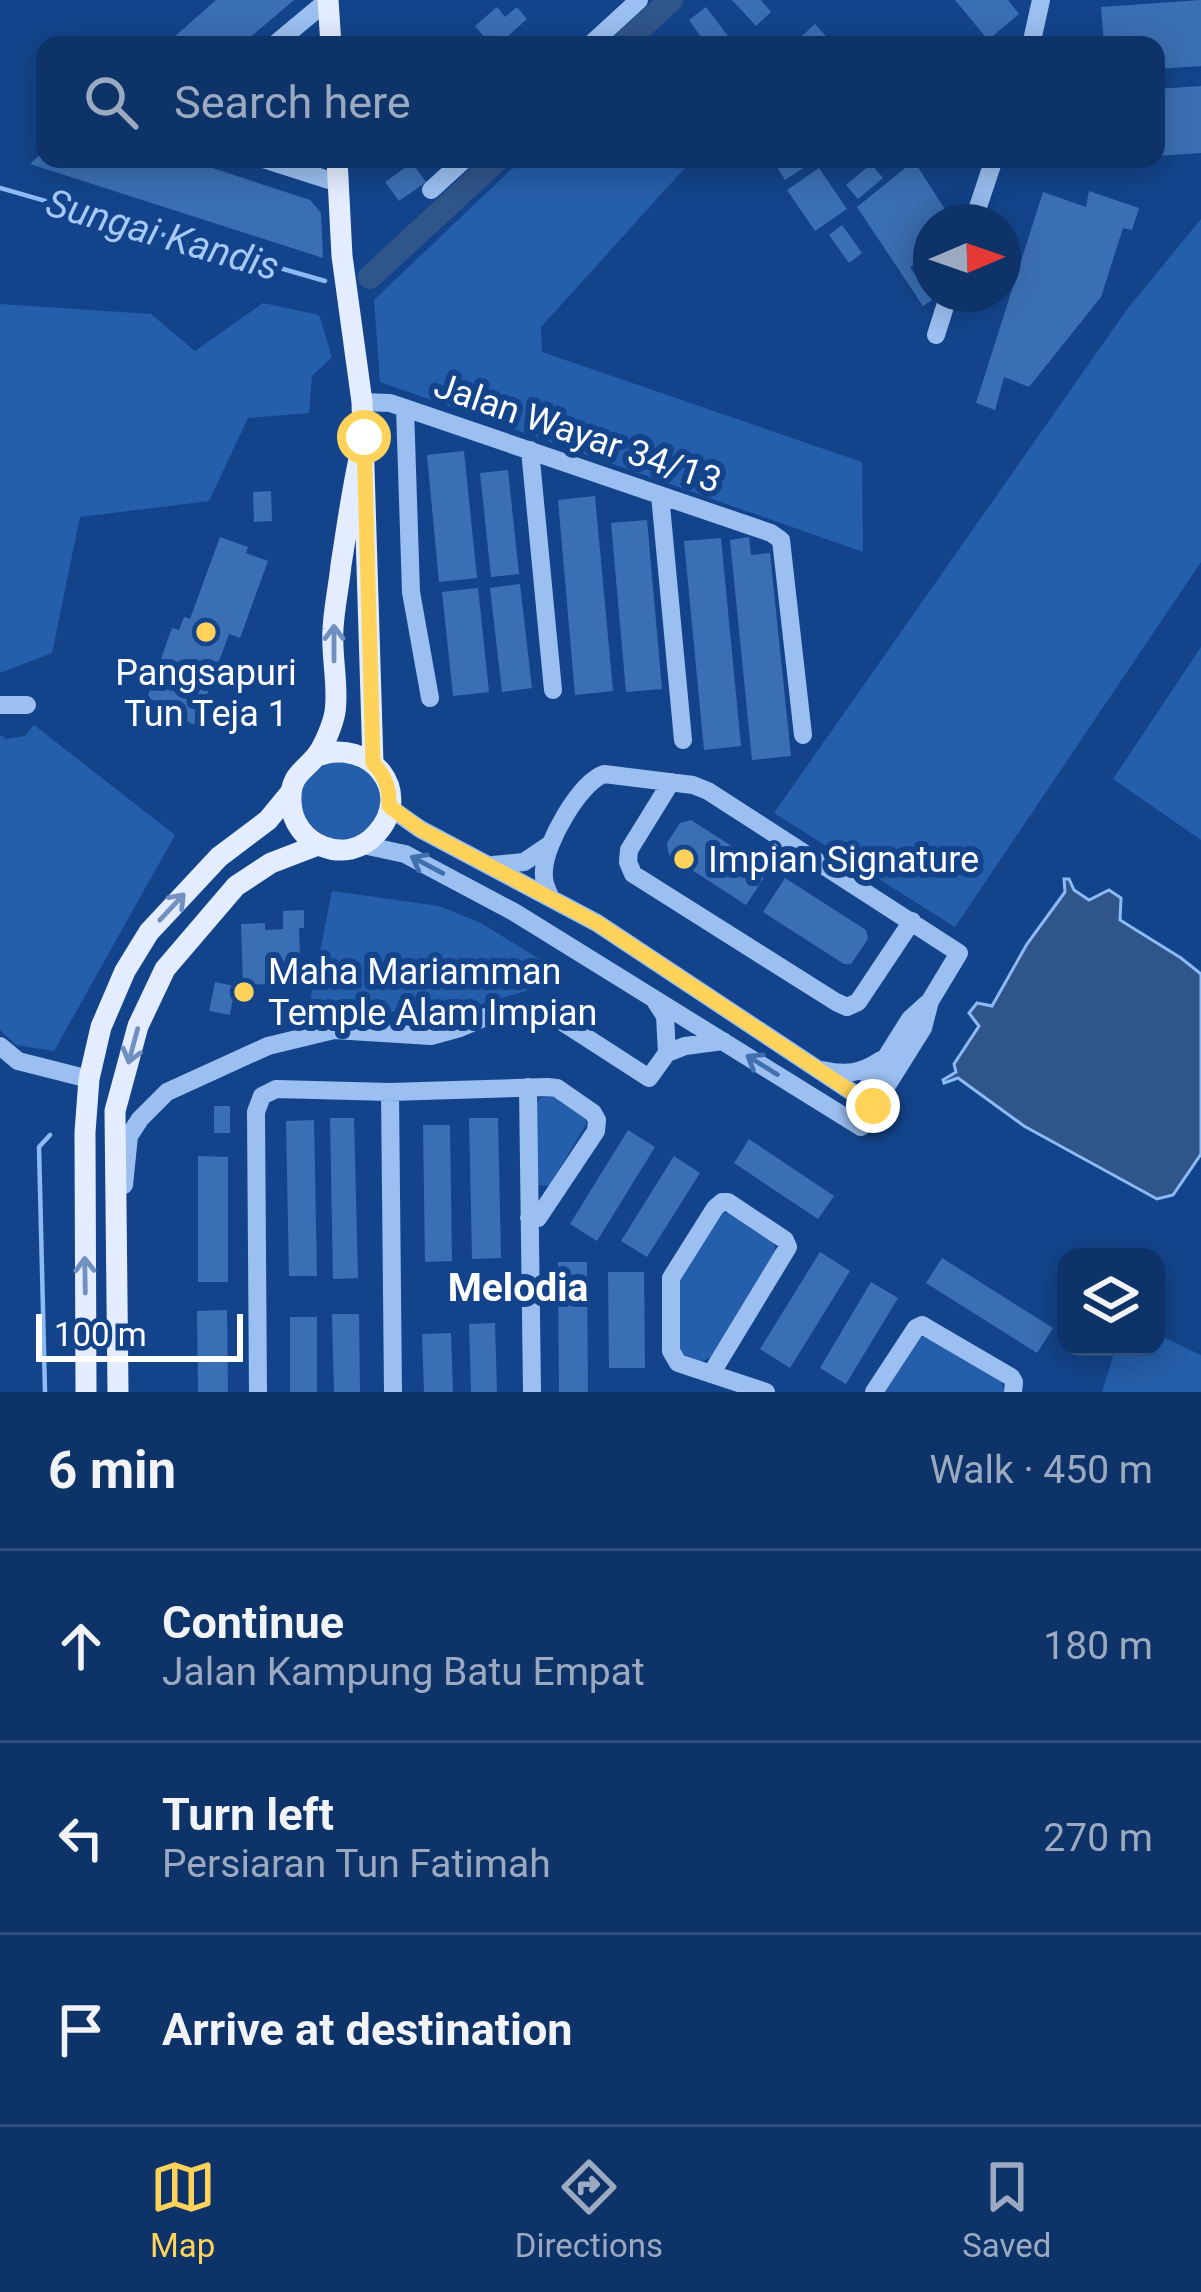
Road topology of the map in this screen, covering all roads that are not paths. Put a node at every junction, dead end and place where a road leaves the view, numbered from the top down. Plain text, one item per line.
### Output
1 (328, 0) edge
2 (639, 0) edge
3 (1041, 0) edge
4 (285, 36) edge
5 (330, 36) edge
6 (600, 36) edge
7 (1032, 36) edge
8 (291, 168) edge
9 (337, 168) edge
10 (455, 168) edge
11 (991, 168) edge
12 (338, 183) junction
13 (431, 190) dead end
14 (979, 204) edge
15 (944, 312) edge
16 (936, 335) dead end
17 (362, 403) junction
18 (405, 408) junction
19 (364, 437) junction
20 (530, 450) junction
21 (660, 495) junction
22 (553, 690) dead end
23 (430, 698) dead end
24 (0, 705) edge
25 (27, 705) dead end
26 (803, 735) dead end
27 (683, 740) dead end
28 (316, 756) junction
29 (373, 763) junction
30 (671, 782) junction
31 (291, 792) junction
32 (389, 806) junction
33 (318, 845) junction
34 (363, 845) junction
35 (549, 845) junction
36 (490, 866) junction
37 (551, 898) junction
38 (913, 921) junction
39 (653, 997) junction
40 (930, 1001) junction
41 (723, 1041) junction
42 (0, 1046) edge
43 (667, 1053) junction
44 (884, 1058) junction
45 (812, 1068) junction
46 (88, 1078) junction
47 (528, 1087) junction
48 (390, 1092) junction
49 (867, 1102) junction
50 (530, 1218) junction
51 (117, 1245) junction
52 (711, 1375) junction
53 (86, 1392) edge
54 (118, 1392) edge
55 (258, 1392) edge
56 (392, 1392) edge
57 (532, 1392) edge
58 (766, 1392) edge
59 (874, 1392) edge
60 (1013, 1392) edge

1 - 4 street
1 - 5 main road
2 - 6 street
3 - 7 street
8 - 12 street
9 - 12 main road
10 - 13 street
11 - 14 street
12 - 17 main road
15 - 16 street
17 - 18 street, Jalan Wayar 34/13
17 - 19 main road
18 - 20 street, Jalan Wayar 34/13
18 - 23 street
28 -> 19 main road
19 - 29 main road
20 - 21 street, Jalan Wayar 34/13
20 - 22 street
21 - 26 street, Jalan Wayar 34/13
21 - 27 street
24 - 25 street
28 - 29 main road
28 - 31 main road
29 - 32 main road
30 - 35 street
30 - 38 street
30 - 38 street
31 - 33 main road
46 -> 31 main road
32 - 34 main road
32 - 36 street
33 - 34 main road
33 -> 51 main road
39 -> 34 street
35 - 36 street
35 - 37 street
36 - 37 street
37 - 45 street
38 - 40 street
39 - 41 street
39 - 43 street
40 - 44 street
40 - 49 street
41 - 43 street
49 -> 41 street
42 - 46 street
43 - 51 street
44 - 45 street
44 - 49 street
45 - 49 street
53 -> 46 main road
47 - 48 street
47 - 50 street
47 - 50 street
48 - 55 street
48 - 56 street
50 - 57 street
51 - 54 main road
52 - 52 street
52 - 58 street
59 - 60 street

